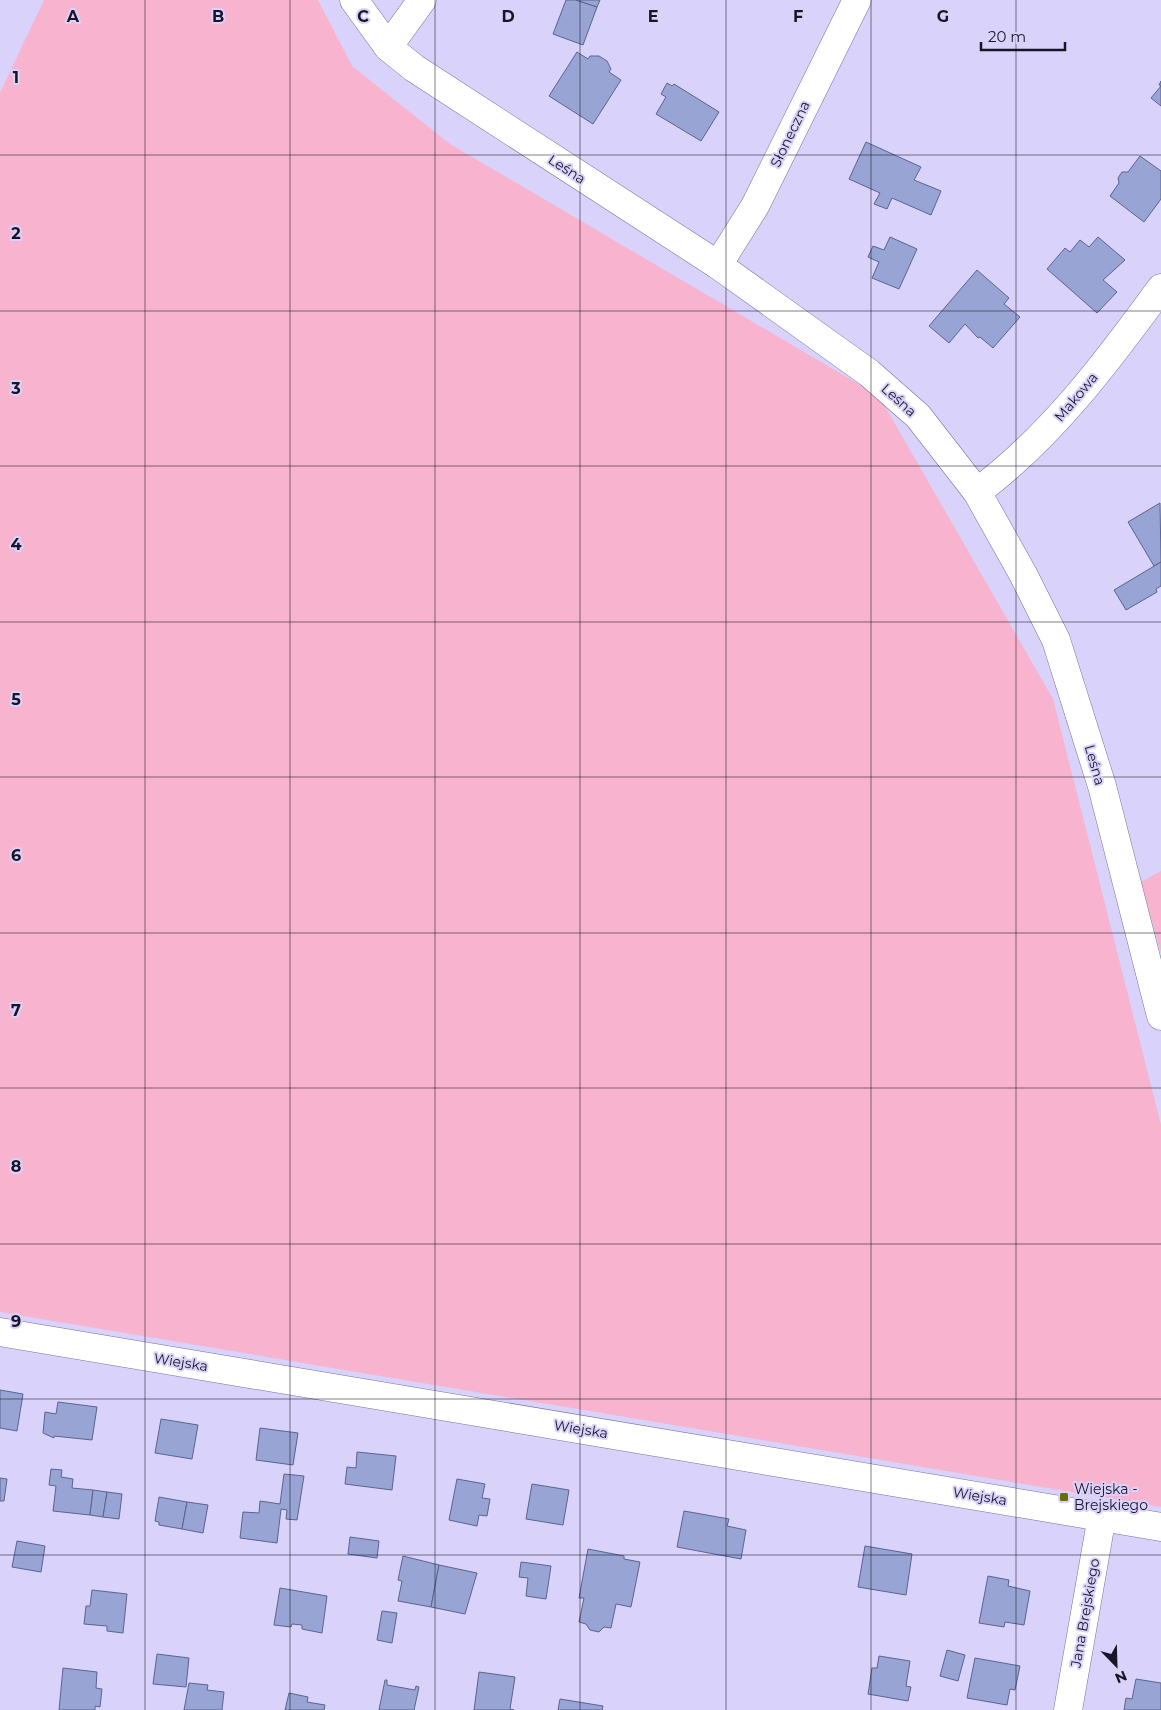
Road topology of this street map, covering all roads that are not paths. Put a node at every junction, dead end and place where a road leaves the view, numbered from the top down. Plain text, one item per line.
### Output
1 (354, 0) edge
2 (422, 0) edge
3 (857, 0) edge
4 (388, 46) junction
5 (718, 265) junction
6 (1161, 288) edge
7 (977, 492) junction
8 (1161, 1016) edge
9 (0, 1332) edge
10 (1102, 1516) junction
11 (1161, 1527) edge
12 (1068, 1710) edge

1 - 4 street, Leśna
2 - 4 street
3 - 5 street, Słoneczna
4 - 5 street, Leśna
5 - 7 street, Leśna
6 - 7 street, Makowa
7 - 8 street, Leśna
9 - 10 street, Wiejska
10 - 11 street, Wiejska
10 - 12 street, Jana Brejskiego

